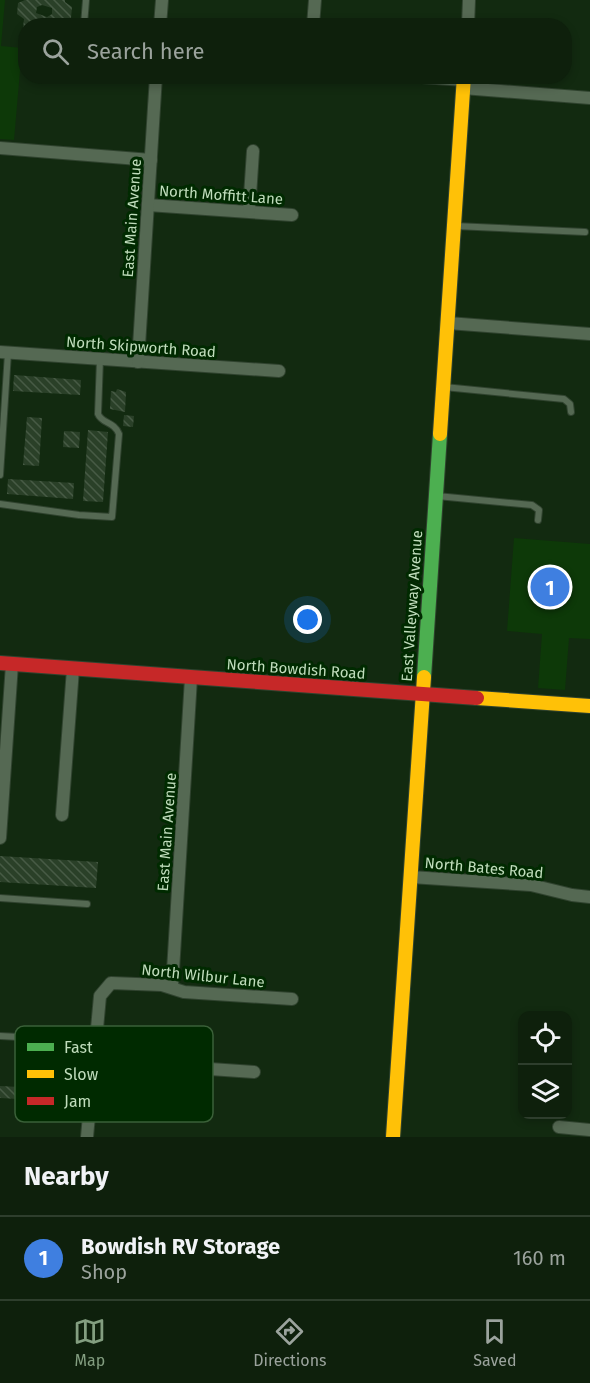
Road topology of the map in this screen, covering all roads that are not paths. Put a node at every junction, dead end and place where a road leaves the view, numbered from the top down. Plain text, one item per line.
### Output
1 (86, 0) edge
2 (162, 0) edge
3 (315, 0) edge
4 (469, 0) edge
5 (85, 18) edge
6 (161, 18) edge
7 (314, 18) edge
8 (468, 18) edge
9 (156, 84) edge
10 (464, 84) edge
11 (480, 84) edge
12 (590, 98) edge
13 (0, 148) edge
14 (253, 151) dead end
15 (151, 160) junction
16 (148, 205) junction
17 (249, 211) junction
18 (292, 215) dead end
19 (454, 226) junction
20 (585, 232) dead end
21 (448, 323) junction
22 (590, 334) edge
23 (4, 352) edge
24 (100, 359) junction
25 (138, 362) junction
26 (279, 371) dead end
27 (444, 387) junction
28 (571, 412) dead end
29 (0, 475) edge
30 (436, 496) junction
31 (0, 504) edge
32 (538, 520) dead end
33 (6, 663) edge
34 (74, 669) junction
35 (191, 678) junction
36 (422, 694) junction
37 (590, 706) edge
38 (62, 815) dead end
39 (0, 838) edge
40 (411, 877) junction
41 (590, 897) edge
42 (0, 898) edge
43 (87, 904) dead end
44 (172, 987) junction
45 (292, 999) dead end
46 (97, 1026) edge
47 (0, 1036) edge
48 (15, 1037) edge
49 (213, 1069) edge
50 (254, 1072) dead end
51 (88, 1122) edge
52 (559, 1127) dead end
53 (590, 1131) edge
54 (87, 1137) edge
55 (393, 1137) edge

1 - 5 lane
2 - 6 street
3 - 7 street
4 - 8 street
9 - 15 street, East Main Avenue
10 - 19 street, East Valleyway Avenue
11 - 12 street
13 - 15 street
14 - 17 street
15 - 16 street, East Main Avenue
16 - 17 street, North Moffitt Lane
16 - 25 street, East Main Avenue
17 - 18 street, North Moffitt Lane
19 - 20 lane
19 - 21 street, East Valleyway Avenue
21 - 22 street
21 - 27 street, East Valleyway Avenue
23 - 24 street, North Skipworth Road
23 - 29 lane
24 - 25 street, North Skipworth Road
24 - 31 lane
25 - 26 street, North Skipworth Road
27 - 28 lane
27 - 30 street, East Valleyway Avenue
30 - 32 lane
30 - 36 street, East Valleyway Avenue
33 - 34 street, North Bowdish Road
33 - 39 street
34 - 35 street, North Bowdish Road
34 - 38 street
35 - 36 street, North Bowdish Road
35 - 44 street, East Main Avenue
36 - 37 street, North Bowdish Road
36 - 40 street, East Valleyway Avenue
40 - 41 street, North Bates Road
40 - 55 street, East Valleyway Avenue
42 - 43 lane
44 - 45 street, North Wilbur Lane
44 - 46 street, North Wilbur Lane
47 - 48 lane
49 - 50 street
51 - 54 street
52 - 53 street

